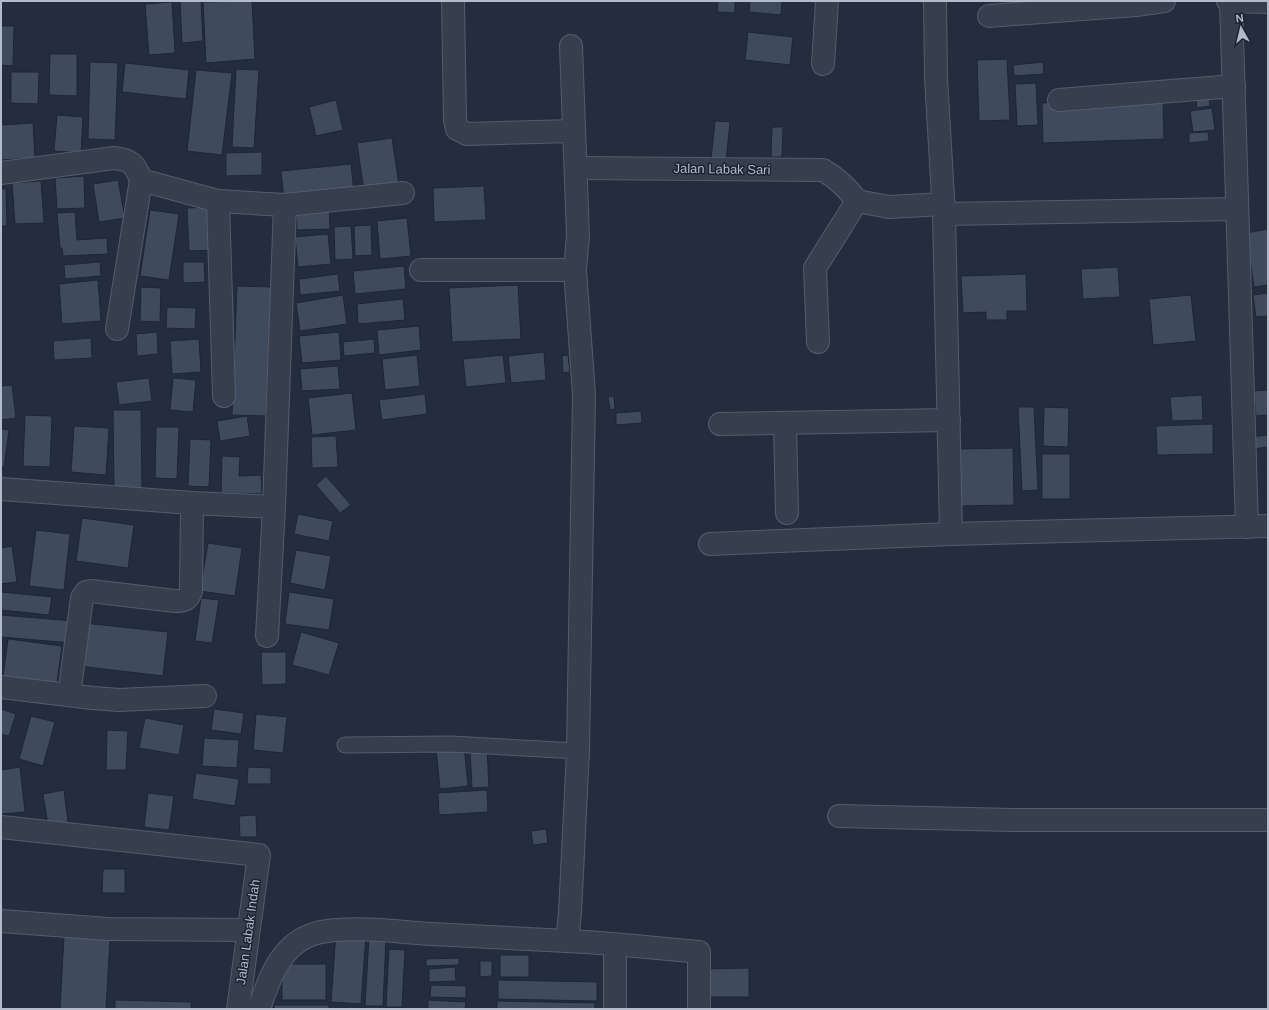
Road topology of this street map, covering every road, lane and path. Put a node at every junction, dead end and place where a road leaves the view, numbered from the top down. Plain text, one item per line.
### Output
1 (453, 1) edge
2 (827, 1) edge
3 (935, 1) edge
4 (1164, 1) edge
5 (1230, 1) edge
6 (1268, 2) edge
7 (989, 16) dead end
8 (571, 46) dead end
9 (822, 64) dead end
10 (1234, 86) junction
11 (1059, 100) dead end
12 (574, 131) junction
13 (576, 168) junction
14 (1, 173) edge
15 (141, 180) junction
16 (403, 193) dead end
17 (218, 201) junction
18 (857, 201) junction
19 (285, 205) junction
20 (944, 209) junction
21 (1237, 209) junction
22 (421, 270) dead end
23 (576, 270) junction
24 (117, 329) dead end
25 (818, 342) dead end
26 (224, 396) dead end
27 (949, 420) junction
28 (785, 423) junction
29 (720, 424) dead end
30 (1, 489) edge
31 (192, 503) junction
32 (274, 507) junction
33 (787, 513) dead end
34 (1268, 526) edge
35 (1247, 527) junction
36 (951, 534) junction
37 (710, 544) dead end
38 (267, 636) dead end
39 (1, 687) edge
40 (69, 695) junction
41 (204, 696) dead end
42 (345, 745) dead end
43 (578, 750) junction
44 (838, 816) dead end
45 (1268, 820) edge
46 (1, 827) edge
47 (1, 921) edge
48 (248, 930) junction
49 (567, 941) junction
50 (615, 945) junction
51 (238, 1009) edge
52 (258, 1009) edge
53 (615, 1009) edge
54 (699, 1009) edge

1 - 12 street
2 - 9 street
3 - 20 street
4 - 7 street
5 - 6 street
5 - 10 street
8 - 12 street
10 - 11 street
10 - 21 street
12 - 13 street
13 - 18 street, Jalan Labak Sari
13 - 23 street
14 - 15 street
15 - 17 street
15 - 24 street
16 - 19 street
17 - 19 street
17 - 26 street
18 - 20 street
18 - 25 street
19 - 32 street
20 - 21 street
20 - 27 street
21 - 35 street
22 - 23 street
23 - 43 street
27 - 28 street
27 - 36 street
28 - 29 street
28 - 33 street
30 - 31 street
31 - 32 street
31 - 40 street
32 - 38 street
34 - 35 street
35 - 36 street
36 - 37 street
39 - 40 street
40 - 41 street
42 - 43 lane
43 - 49 street
44 - 45 street
46 - 48 street, Jalan Labak Indah
47 - 48 street
48 - 51 street, Jalan Labak Indah
49 - 50 street
49 - 52 street
50 - 53 street
50 - 54 street

